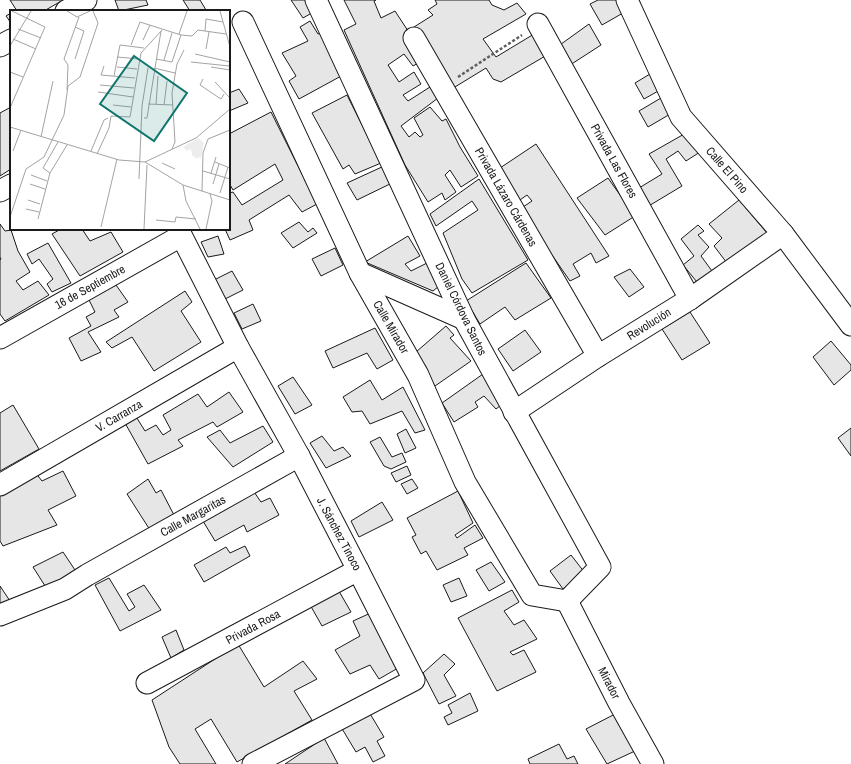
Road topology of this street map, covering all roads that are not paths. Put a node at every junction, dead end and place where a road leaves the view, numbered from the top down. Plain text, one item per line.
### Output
1 (87, 0) edge
2 (316, 0) edge
3 (627, 0) edge
4 (68, 10) edge
5 (92, 10) edge
6 (243, 22) dead end
7 (538, 24) road end
8 (414, 38) dead end
9 (10, 41) edge
10 (0, 46) edge
11 (10, 186) edge
12 (0, 191) edge
13 (179, 232) edge
14 (783, 234) junction
15 (360, 273) junction
16 (690, 299) junction
17 (464, 319) junction
18 (851, 325) edge
19 (0, 338) edge
20 (238, 347) junction
21 (598, 356) junction
22 (514, 412) junction
23 (299, 456) junction
24 (0, 485) edge
25 (358, 570) junction
26 (567, 601) junction
27 (0, 615) edge
28 (147, 683) dead end
29 (253, 764) edge
30 (653, 764) edge

1 - 4 street
1 - 5 street
2 - 17 street, Daniel Córdova Santos
3 - 14 street, Calle El Pino
6 - 15 street, Calle Mirador
7 - 16 street, Privada Las Flores
8 - 21 street, Privada Lázaro Cárdenas
9 - 10 street
11 - 12 street
13 - 19 street, 16 de Septiembre
13 - 20 street, J. Sánchez Tinoco
14 - 16 street, Revolución
14 - 18 street, Calle El Pino
15 - 17 street
15 - 26 street, Calle Mirador
16 - 21 street, Revolución
17 - 22 street, Daniel Córdova Santos
20 - 23 street, J. Sánchez Tinoco
20 - 24 street, V. Carranza
21 - 22 street, Revolución
22 - 26 street, Daniel Córdova Santos
23 - 25 street, J. Sánchez Tinoco
23 - 27 street, Calle Margaritas
25 - 28 street, Privada Rosa
25 - 29 street, J. Sánchez Tinoco
26 - 30 street, Mirador

